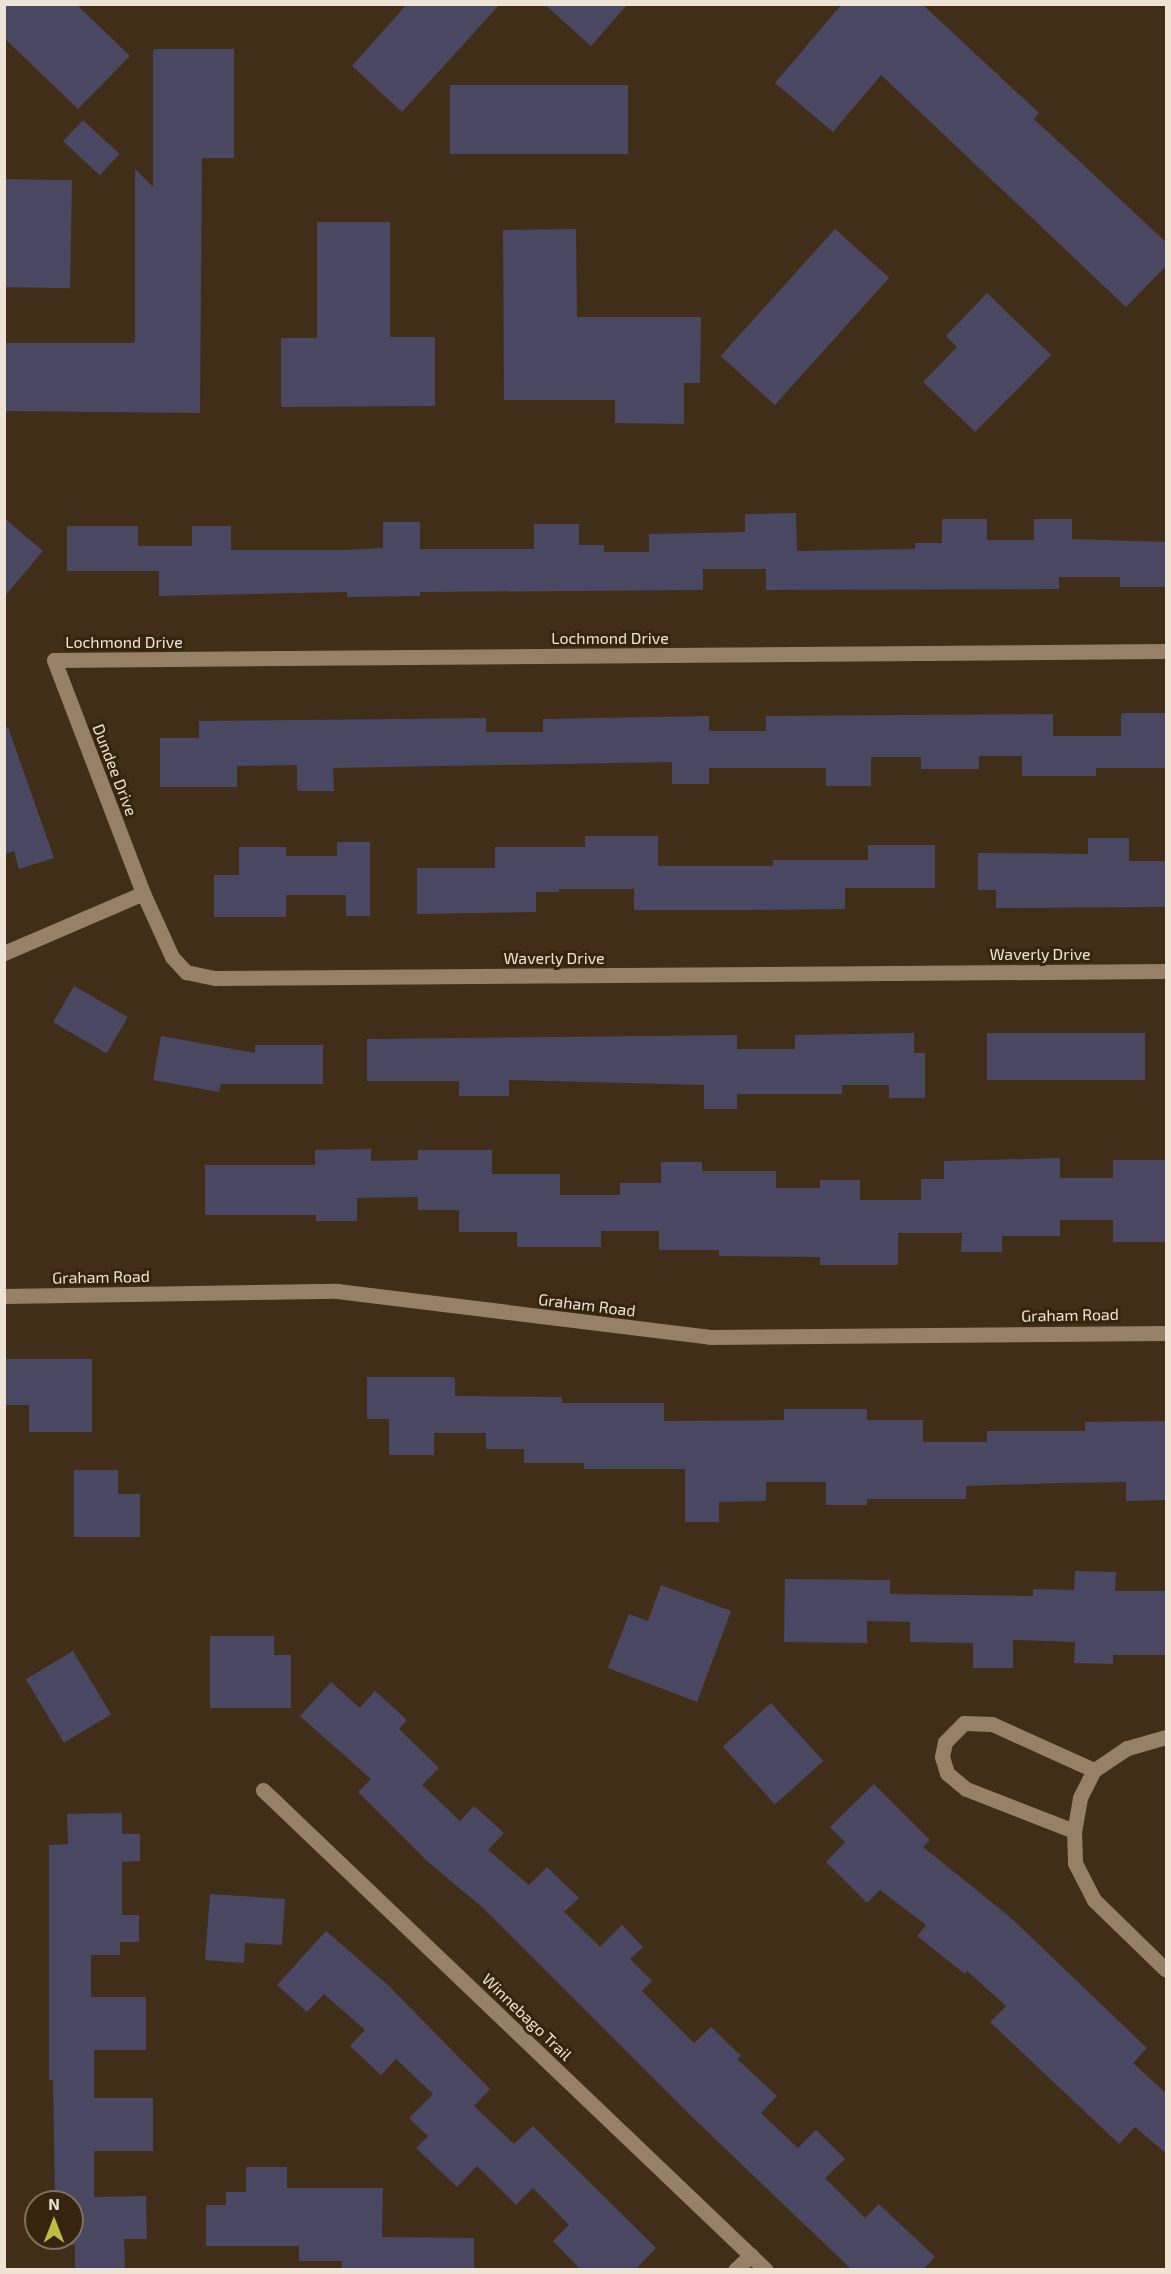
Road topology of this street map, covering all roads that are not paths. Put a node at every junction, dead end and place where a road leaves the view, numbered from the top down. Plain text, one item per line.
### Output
1 (1167, 651) edge
2 (54, 660) joint
3 (143, 892) junction
4 (4, 953) edge
5 (1167, 971) edge
6 (4, 1296) edge
7 (1167, 1333) edge
8 (1167, 1737) edge
9 (1094, 1770) junction
10 (263, 1790) dead end
11 (1074, 1831) junction
12 (1167, 1970) edge
13 (751, 2255) junction
14 (735, 2270) edge
15 (766, 2270) edge

1 - 2 street, Lochmond Drive
2 - 3 street, Dundee Drive
3 - 4 street
3 - 5 street, Waverly Drive
6 - 7 street, Graham Road
8 - 9 street
9 - 11 street
9 - 11 street
10 - 13 street, Winnebago Trail
11 - 12 street
13 - 14 street
13 - 15 street, Winnebago Trail

